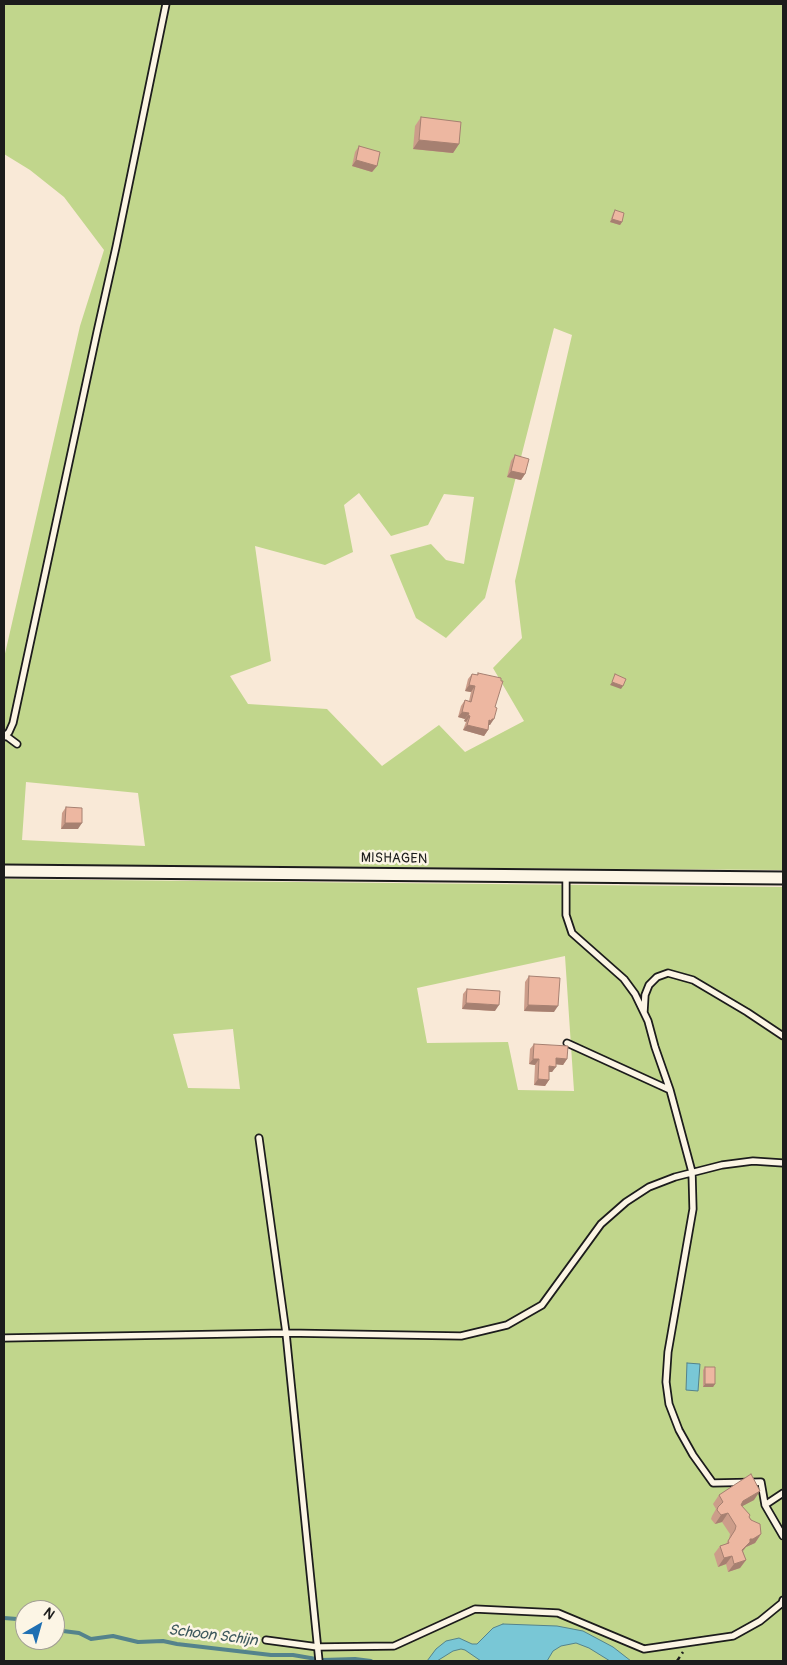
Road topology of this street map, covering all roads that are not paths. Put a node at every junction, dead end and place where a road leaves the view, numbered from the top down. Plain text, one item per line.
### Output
1 (166, 4) edge
2 (5, 736) edge
3 (17, 744) dead end
4 (4, 871) edge
5 (566, 876) junction
6 (783, 878) edge
7 (644, 1012) junction
8 (783, 1036) edge
9 (567, 1043) dead end
10 (670, 1090) junction
11 (259, 1138) dead end
12 (783, 1164) edge
13 (692, 1172) junction
14 (286, 1333) junction
15 (4, 1338) edge
16 (783, 1493) edge
17 (765, 1506) junction
18 (783, 1536) edge
19 (783, 1600) edge
20 (266, 1640) dead end
21 (318, 1647) junction
22 (319, 1661) edge

1 - 2 lane
2 - 3 lane
4 - 5 street, MISHAGEN
5 - 6 street, MISHAGEN
5 - 7 lane
7 - 8 lane
7 - 10 lane
9 - 10 lane
10 - 13 lane
11 - 14 lane
12 - 13 lane
13 - 14 lane
13 - 17 lane
14 - 15 lane
14 - 21 lane
16 - 17 lane
17 - 18 lane
19 - 21 lane
20 - 21 lane
21 - 22 lane

